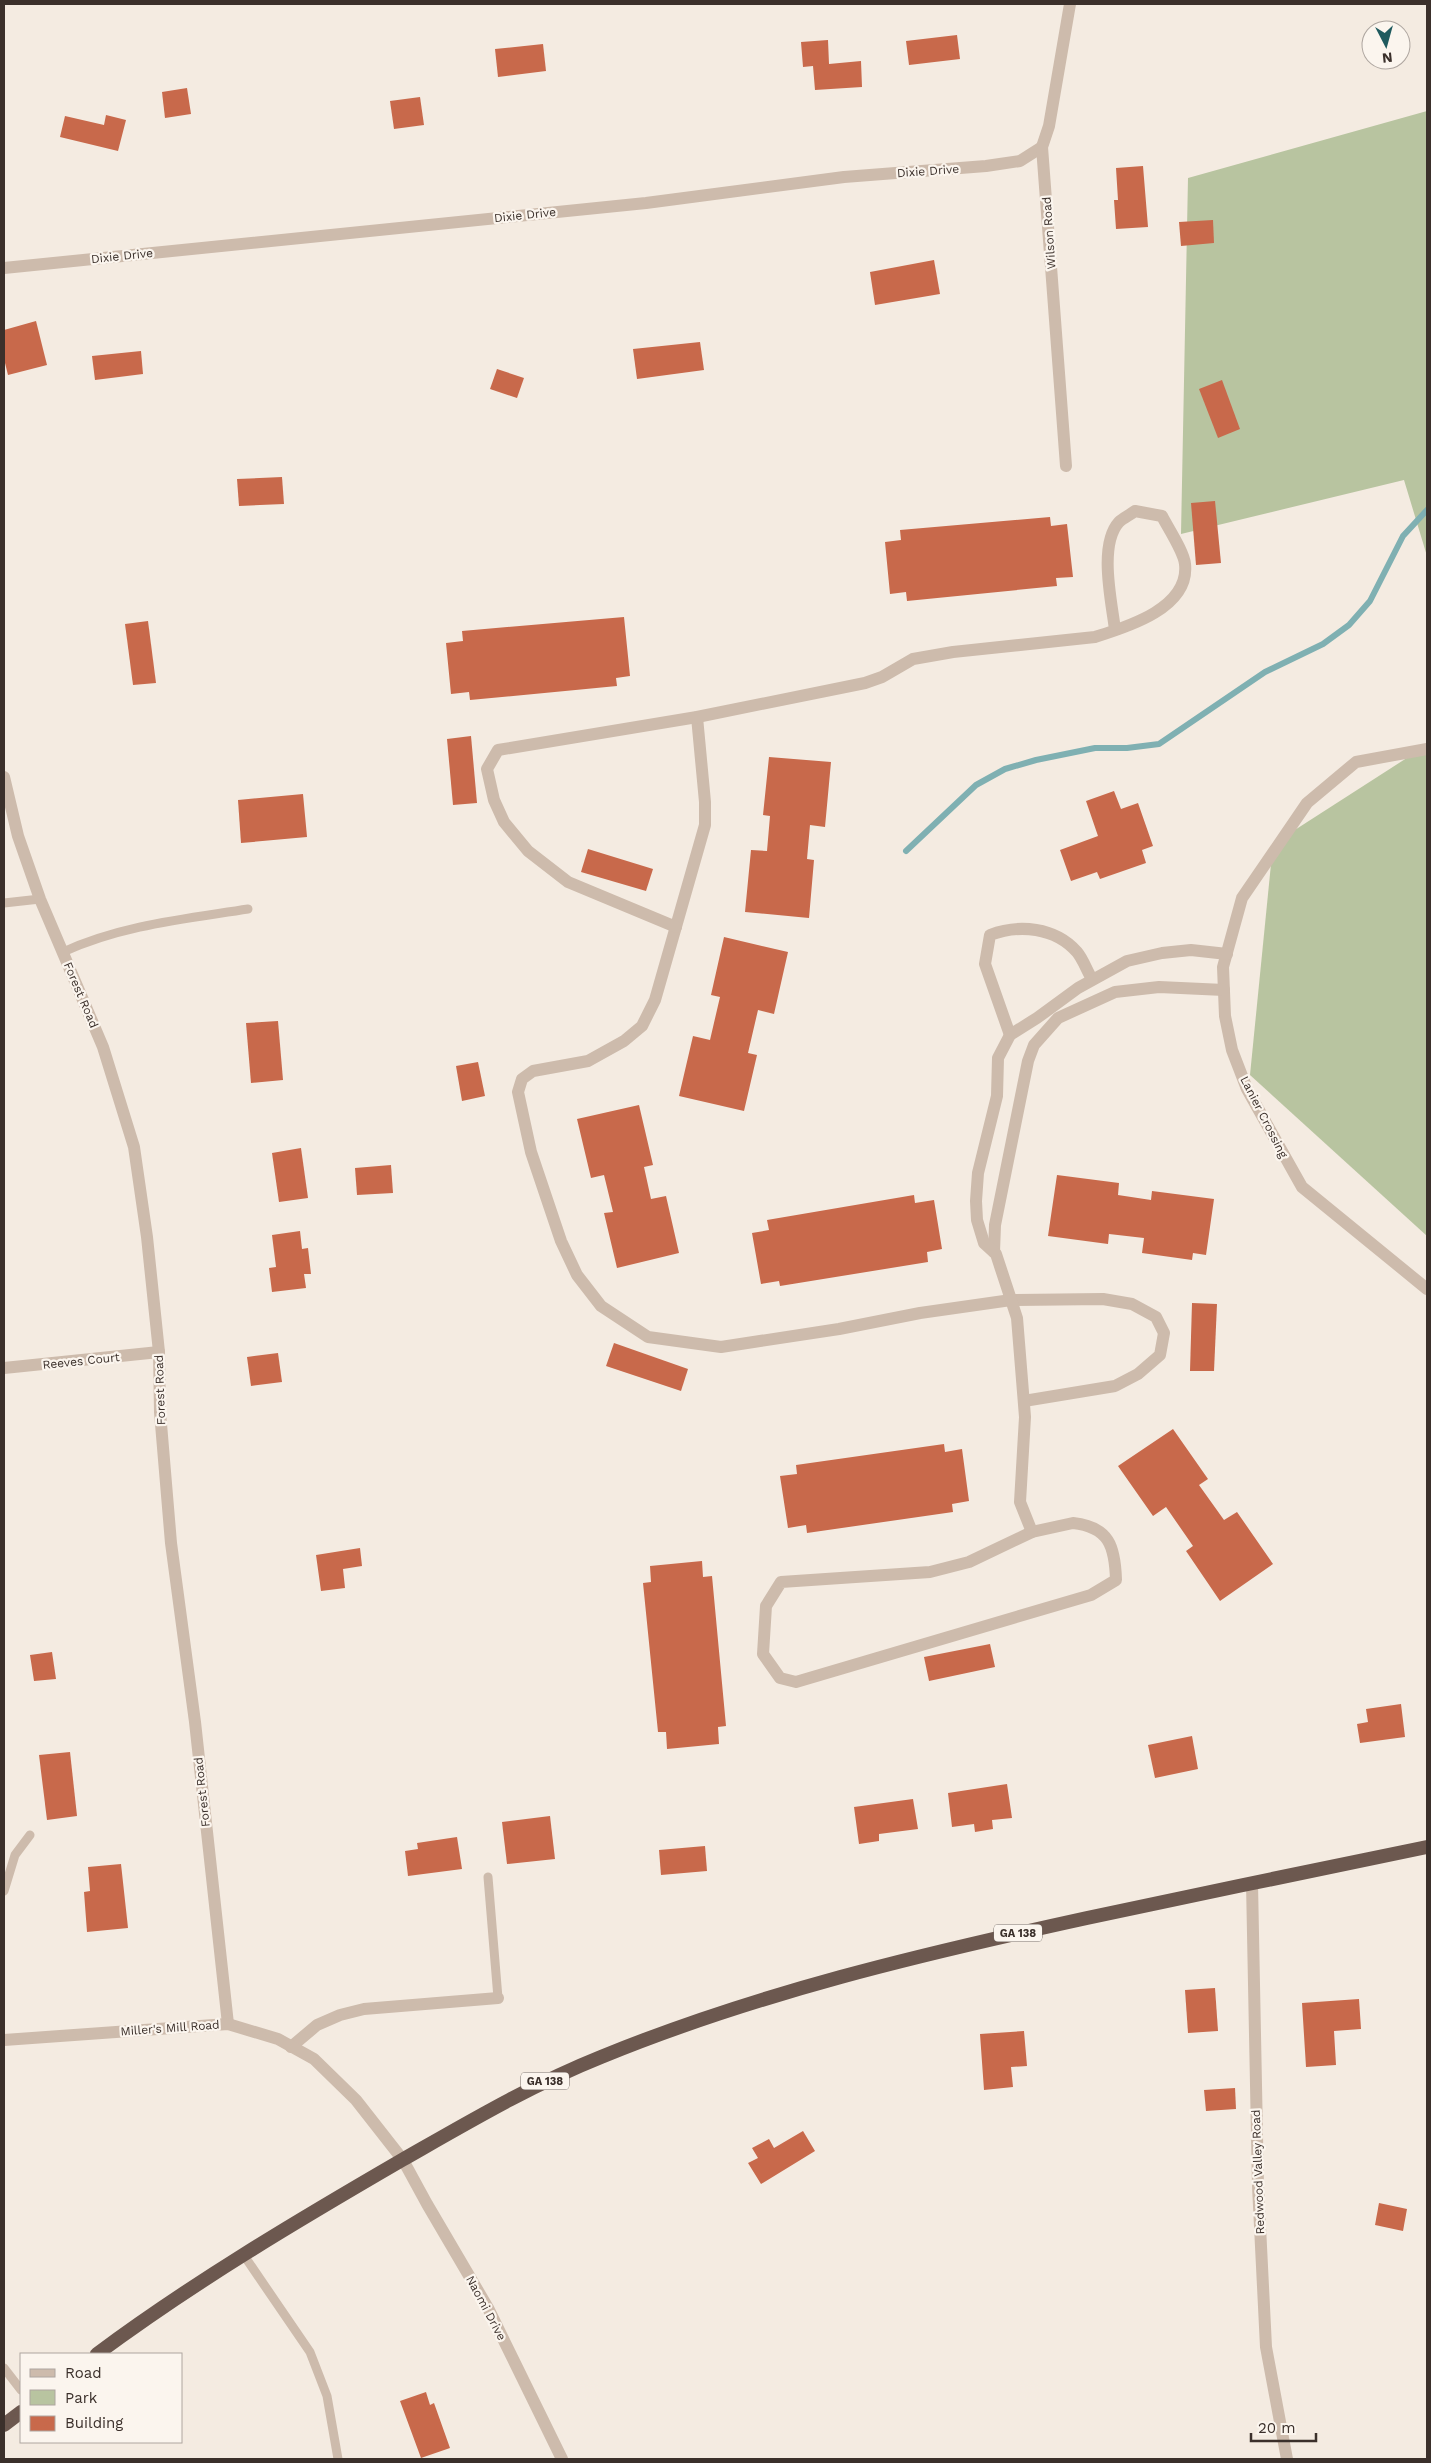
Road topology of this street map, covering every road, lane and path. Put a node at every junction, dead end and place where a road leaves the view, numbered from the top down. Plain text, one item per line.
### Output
1 (1070, 4) edge
2 (1042, 146) junction
3 (4, 268) edge
4 (1066, 466) dead end
5 (1115, 630) junction
6 (697, 717) junction
7 (1427, 749) edge
8 (4, 777) edge
9 (40, 898) junction
10 (4, 903) edge
11 (248, 909) dead end
12 (676, 927) junction
13 (63, 952) junction
14 (1227, 954) junction
15 (1092, 979) junction
16 (1224, 990) junction
17 (1010, 1035) junction
18 (994, 1252) junction
19 (1427, 1289) edge
20 (1011, 1300) junction
21 (159, 1352) junction
22 (4, 1368) edge
23 (1024, 1402) junction
24 (1032, 1532) junction
25 (30, 1835) dead end
26 (1427, 1847) edge
27 (488, 1877) dead end
28 (1252, 1882) junction
29 (4, 1891) edge
30 (498, 1998) joint
31 (228, 2024) junction
32 (4, 2040) edge
33 (291, 2047) junction
34 (403, 2160) junction
35 (243, 2254) junction
36 (98, 2353) edge
37 (4, 2368) edge
38 (20, 2389) edge
39 (20, 2413) edge
40 (4, 2425) edge
41 (338, 2459) edge
42 (562, 2459) edge
43 (1287, 2459) edge

1 - 2 street, Wilson Road
2 - 3 street, Dixie Drive
2 - 4 street, Wilson Road
5 - 5 street
5 - 6 street
6 - 12 street
6 - 12 street
7 - 14 street, Lanier Crossing
8 - 9 street, Forest Road
9 - 10 lane
9 - 13 street, Forest Road
11 - 13 lane
12 - 20 street
13 - 21 street, Forest Road
14 - 15 street
14 - 16 street, Lanier Crossing
15 - 17 street
15 - 17 street
16 - 18 street
16 - 19 street, Lanier Crossing
17 - 18 street
18 - 20 street
20 - 23 street
20 - 23 street
21 - 22 street, Reeves Court
21 - 31 street, Forest Road
23 - 24 street
24 - 24 street
25 - 29 lane
26 - 28 highway, GA 138
27 - 30 lane
28 - 34 highway, GA 138
28 - 43 street, Redwood Valley Road
30 - 33 street
31 - 32 street, Miller's Mill Road
31 - 33 street, Miller's Mill Road
33 - 34 street, Miller's Mill Road
34 - 35 highway, GA 138
34 - 42 street, Naomi Drive
35 - 36 highway, GA 138
35 - 41 lane
37 - 38 lane
39 - 40 highway

